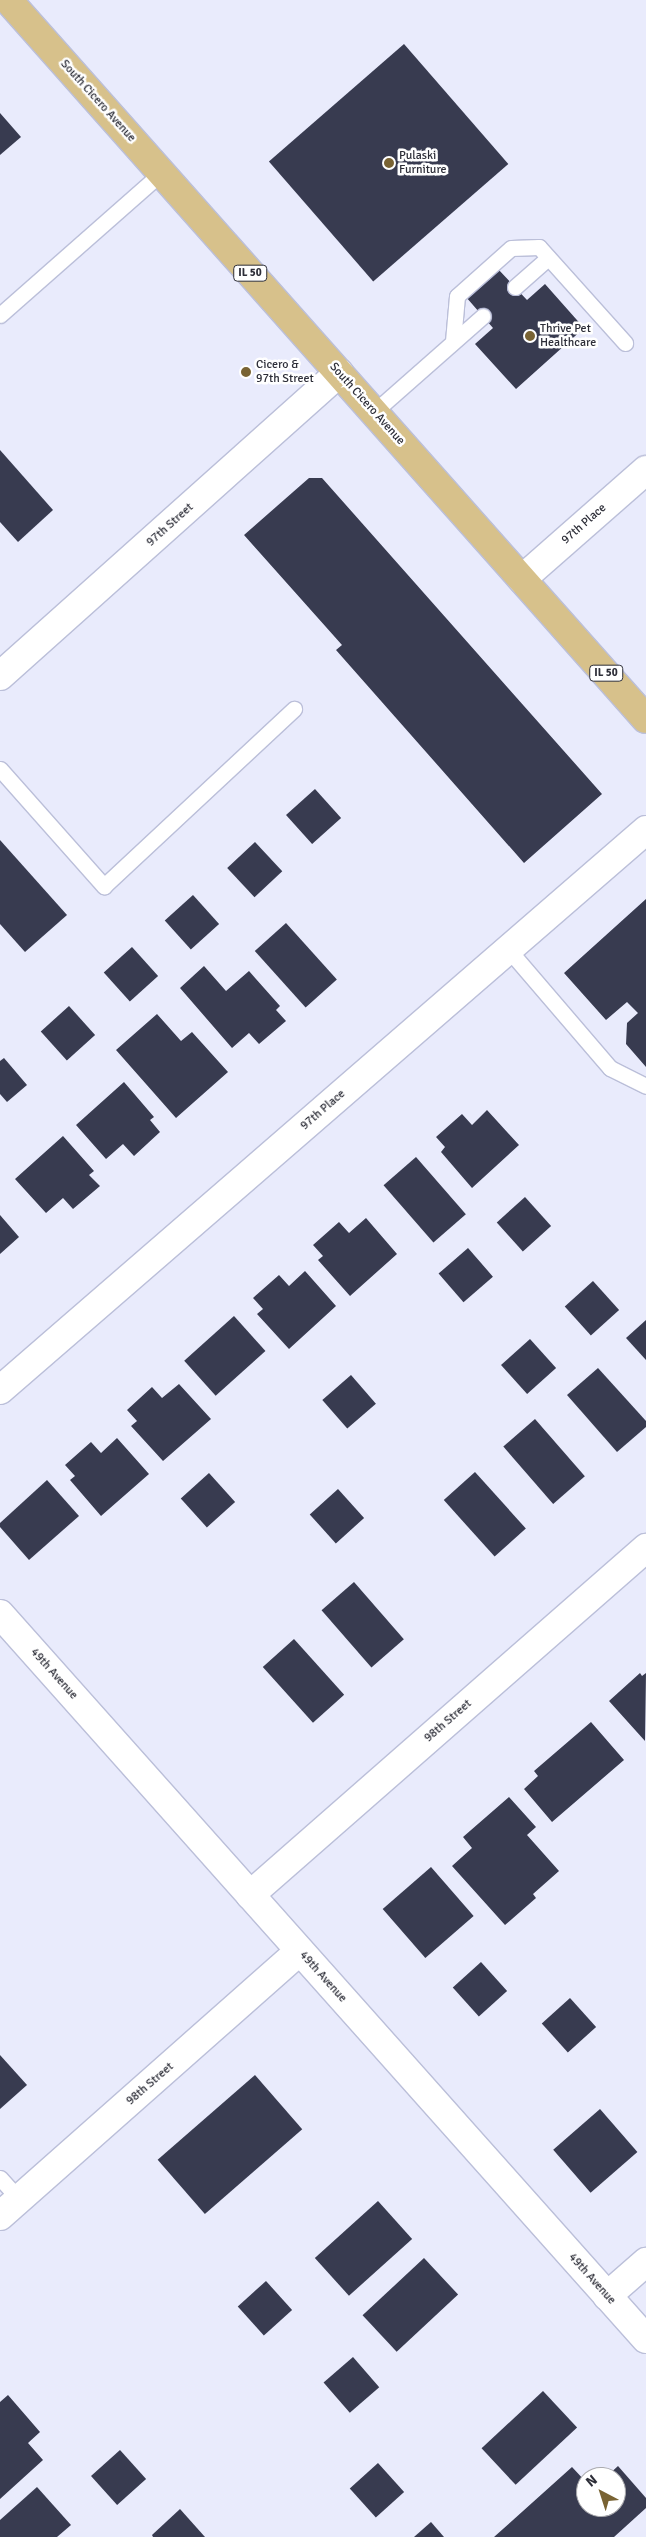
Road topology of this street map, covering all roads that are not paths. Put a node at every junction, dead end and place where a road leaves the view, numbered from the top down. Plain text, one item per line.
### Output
1 (8, 0) edge
2 (161, 173) junction
3 (548, 258) junction
4 (515, 287) dead end
5 (0, 315) edge
6 (483, 316) dead end
7 (453, 341) junction
8 (626, 343) dead end
9 (339, 373) junction
10 (374, 412) junction
11 (646, 470) edge
12 (522, 579) junction
13 (0, 676) edge
14 (294, 709) dead end
15 (646, 718) edge
16 (0, 769) edge
17 (646, 830) edge
18 (508, 949) junction
19 (646, 1086) edge
20 (0, 1390) edge
21 (646, 1548) edge
22 (0, 1614) edge
23 (250, 1895) junction
24 (300, 1951) junction
25 (0, 2178) edge
26 (9, 2208) edge
27 (646, 2262) edge
28 (607, 2296) junction
29 (646, 2339) edge

1 - 2 main road, South Cicero Avenue / IL 50
2 - 5 lane
2 - 9 main road, South Cicero Avenue / IL 50
3 - 4 lane
3 - 7 lane
3 - 8 lane
6 - 7 lane
7 - 10 lane
9 - 10 main road, South Cicero Avenue / IL 50
9 - 13 street, 97th Street
10 - 12 main road, South Cicero Avenue / IL 50
11 - 12 street, 97th Place
12 - 15 main road, South Cicero Avenue / IL 50
14 - 16 lane
17 - 18 street, 97th Place
18 - 19 lane
18 - 20 street, 97th Place
21 - 23 street, 98th Street
22 - 23 street, 49th Avenue
23 - 24 street, 49th Avenue
24 - 26 street, 98th Street
24 - 28 street, 49th Avenue
25 - 26 lane
27 - 28 street
28 - 29 street, 49th Avenue

